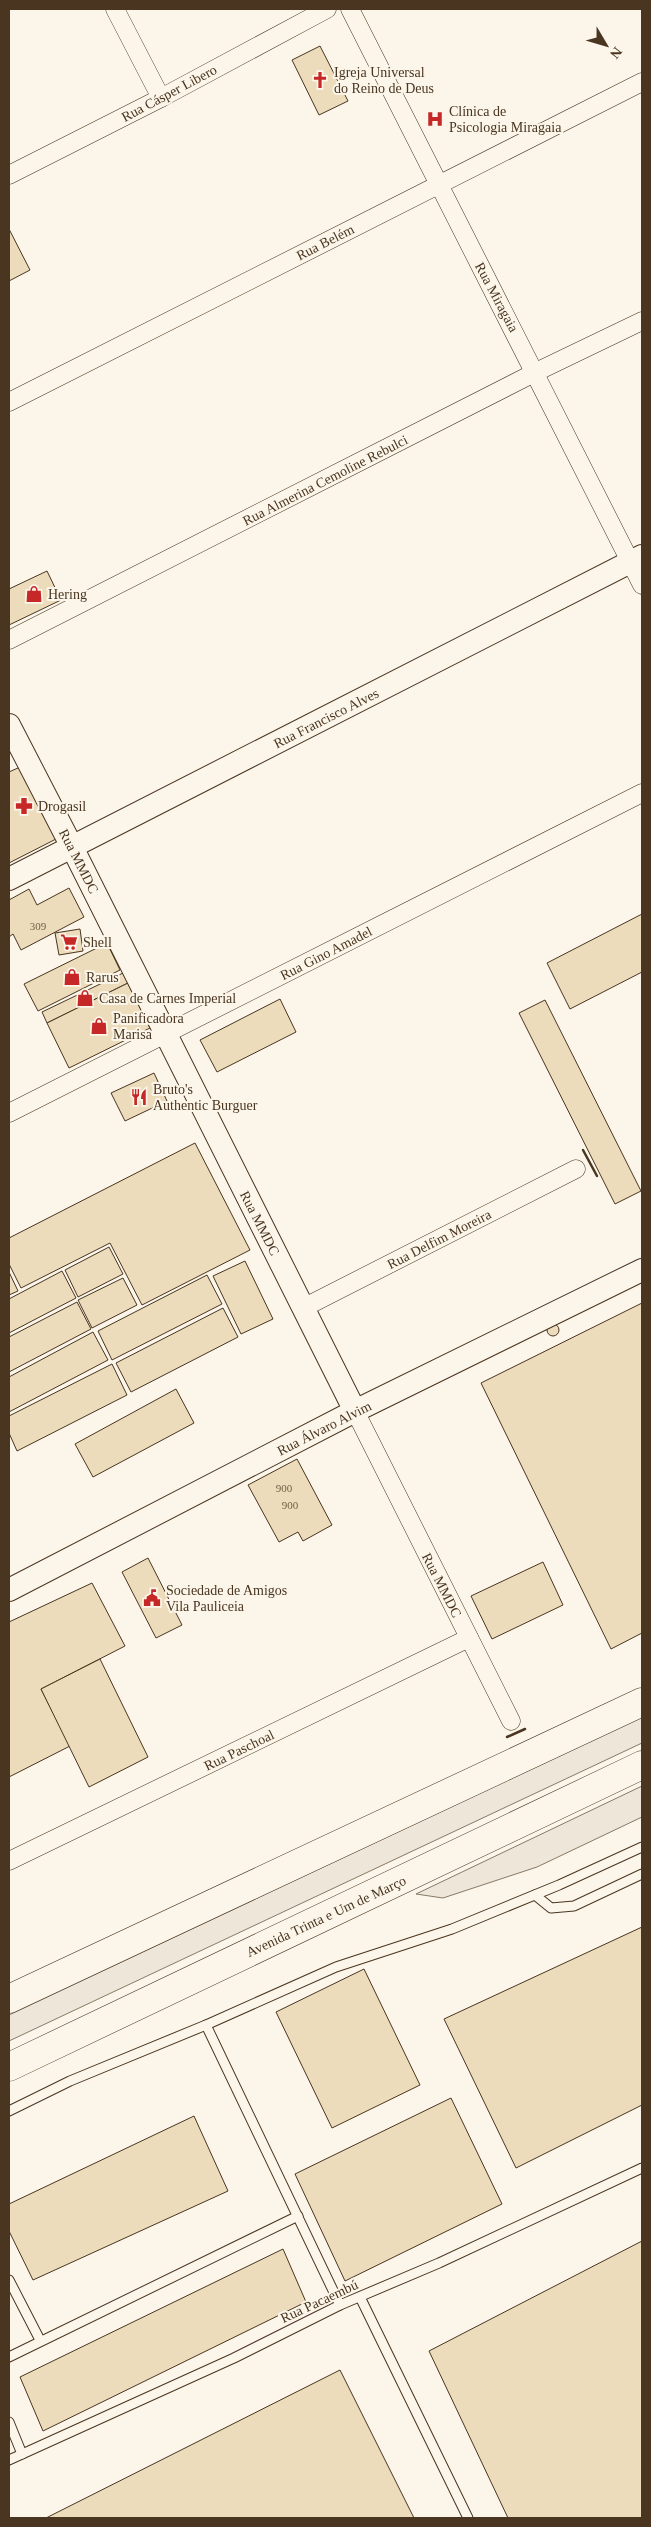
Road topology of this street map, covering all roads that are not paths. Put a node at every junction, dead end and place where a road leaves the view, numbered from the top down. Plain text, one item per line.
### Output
1 (115, 9) edge
2 (328, 9) edge
3 (350, 9) edge
4 (642, 82) edge
5 (161, 98) junction
6 (9, 175) edge
7 (438, 184) junction
8 (642, 321) edge
9 (536, 372) junction
10 (9, 402) edge
11 (636, 559) edge
12 (642, 585) edge
13 (9, 640) edge
14 (9, 725) edge
15 (642, 793) edge
16 (72, 847) junction
17 (9, 879) edge
18 (166, 1034) junction
19 (9, 1113) edge
20 (576, 1170) dead end
21 (642, 1270) edge
22 (303, 1308) junction
23 (355, 1411) junction
24 (9, 1590) edge
25 (469, 1638) junction
26 (642, 1702) edge
27 (510, 1721) dead end
28 (642, 1765) edge
29 (642, 1847) edge
30 (9, 1860) edge
31 (642, 1874) edge
32 (535, 1895) junction
33 (9, 1999) edge
34 (206, 2025) junction
35 (9, 2067) edge
36 (9, 2111) edge
37 (642, 2168) edge
38 (298, 2216) junction
39 (9, 2280) edge
40 (360, 2297) junction
41 (340, 2305) junction
42 (40, 2340) junction
43 (9, 2357) edge
44 (9, 2422) edge
45 (22, 2454) junction
46 (9, 2460) edge
47 (468, 2518) edge

1 - 5 street
2 - 5 street, Rua Cásper Libero
3 - 7 street, Rua Miragaia
4 - 7 street, Rua Belém
5 - 6 street, Rua Cásper Libero
7 - 9 street, Rua Miragaia
7 - 10 street, Rua Belém
8 - 9 street, Rua Almerina Cemoline Rebulci
9 - 11 street, Rua Miragaia
9 - 13 street, Rua Almerina Cemoline Rebulci
11 - 12 street, Rua Miragaia
11 - 16 street, Rua Francisco Alves
14 - 16 street, Rua MMDC
15 - 18 street, Rua Gino Amadel
16 - 17 street, Rua Francisco Alves
16 - 18 street, Rua MMDC
18 - 19 street, Rua Gino Amadel
18 - 22 street, Rua MMDC
20 - 22 street, Rua Delfim Moreira
21 - 23 street, Rua Álvaro Alvim
22 - 23 street, Rua MMDC
23 - 24 street, Rua Álvaro Alvim
23 - 25 street, Rua MMDC
25 - 27 street, Rua MMDC
25 - 30 street, Rua Paschoal
26 - 33 main road
28 - 35 main road, Avenida Trinta e Um de Março
29 - 32 lane
31 - 32 lane
32 - 34 lane
34 - 36 lane
34 - 38 lane
37 - 40 lane, Rua Pacaembú
38 - 41 lane
38 - 42 lane
39 - 42 lane
40 - 41 lane, Rua Pacaembú
40 - 47 lane
41 - 45 lane, Rua Pacaembú
42 - 43 lane
44 - 45 lane
45 - 46 lane, Rua Pacaembú

